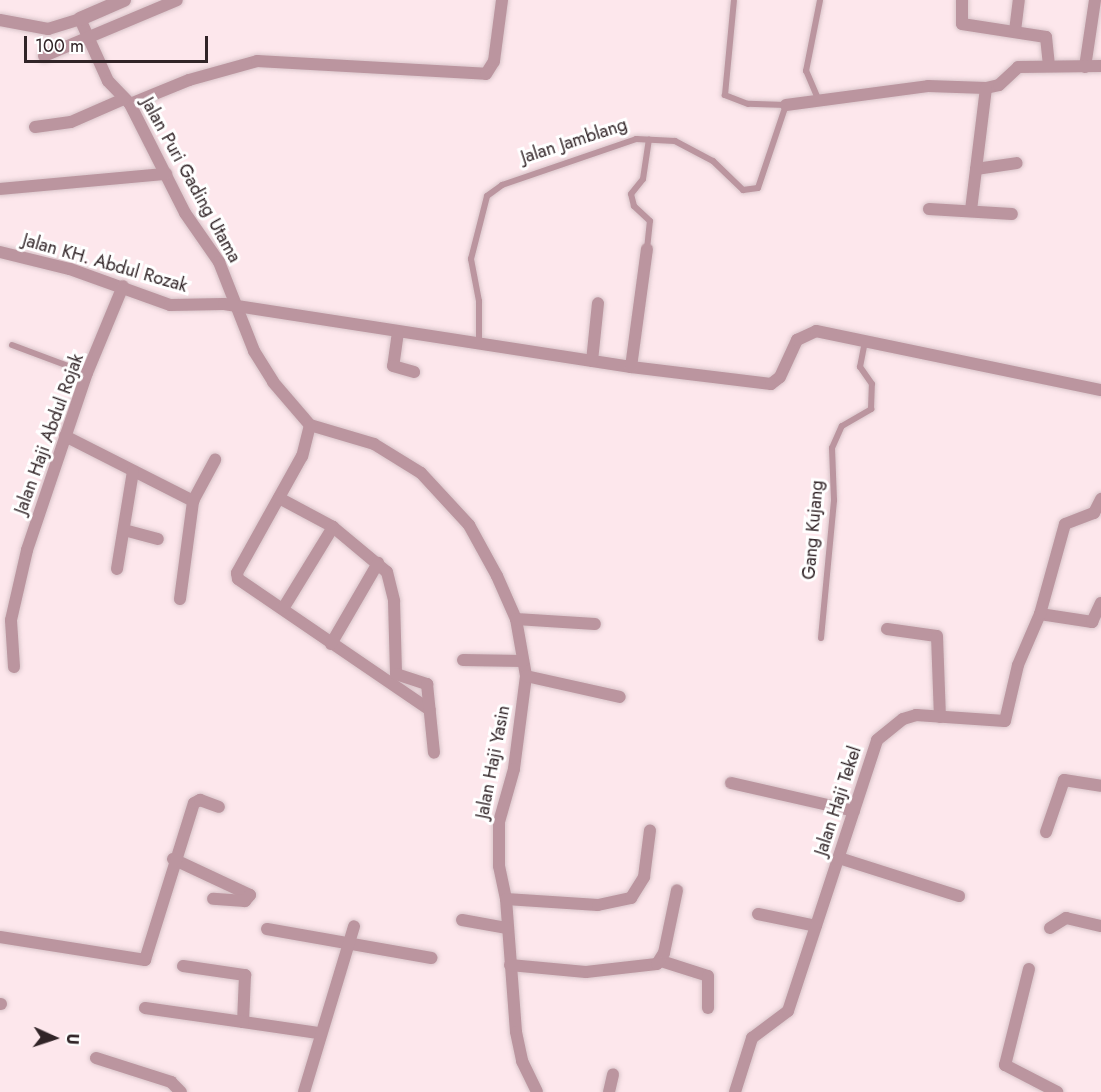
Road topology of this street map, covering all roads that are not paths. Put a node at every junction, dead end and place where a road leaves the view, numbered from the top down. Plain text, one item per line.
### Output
1 (124, 0) edge
2 (177, 0) edge
3 (502, 0) edge
4 (734, 0) edge
5 (820, 0) edge
6 (962, 0) edge
7 (1019, 0) edge
8 (1095, 0) edge
9 (80, 19) junction
10 (0, 20) edge
11 (1015, 31) junction
12 (90, 39) junction
13 (44, 56) dead end
14 (1048, 66) junction
15 (1101, 66) edge
16 (1085, 67) junction
17 (986, 88) junction
18 (127, 101) junction
19 (819, 101) junction
20 (786, 105) junction
21 (35, 127) dead end
22 (649, 139) junction
23 (1017, 163) dead end
24 (976, 170) junction
25 (166, 174) junction
26 (0, 189) edge
27 (929, 209) dead end
28 (970, 210) junction
29 (1012, 214) dead end
30 (647, 249) joint
31 (0, 252) edge
32 (123, 286) junction
33 (598, 303) dead end
34 (236, 309) junction
35 (398, 332) junction
36 (866, 341) junction
37 (12, 345) dead end
38 (479, 345) junction
39 (592, 361) junction
40 (631, 367) junction
41 (414, 372) dead end
42 (87, 373) junction
43 (1101, 390) edge
44 (310, 425) junction
45 (65, 436) junction
46 (215, 460) dead end
47 (134, 471) junction
48 (279, 498) junction
49 (1101, 499) edge
50 (193, 501) junction
51 (333, 527) junction
52 (124, 530) junction
53 (158, 539) dead end
54 (378, 563) junction
55 (117, 569) dead end
56 (180, 599) dead end
57 (1101, 603) edge
58 (284, 607) junction
59 (1040, 614) junction
60 (5, 619) edge
61 (516, 619) junction
62 (595, 624) dead end
63 (887, 629) dead end
64 (821, 638) dead end
65 (331, 644) junction
66 (463, 660) dead end
67 (523, 661) junction
68 (14, 668) dead end
69 (525, 676) junction
70 (394, 681) junction
71 (620, 697) dead end
72 (430, 710) junction
73 (939, 717) junction
74 (434, 753) dead end
75 (731, 783) dead end
76 (1101, 786) edge
77 (219, 807) dead end
78 (854, 811) junction
79 (650, 830) dead end
80 (1046, 832) dead end
81 (838, 858) junction
82 (173, 859) junction
83 (677, 890) dead end
84 (959, 896) dead end
85 (506, 899) junction
86 (213, 900) dead end
87 (758, 914) dead end
88 (462, 920) dead end
89 (354, 926) dead end
90 (816, 926) junction
91 (1101, 926) edge
92 (267, 928) dead end
93 (507, 928) junction
94 (1050, 928) dead end
95 (0, 937) edge
96 (348, 946) junction
97 (431, 958) dead end
98 (662, 961) junction
99 (510, 965) junction
100 (183, 966) dead end
101 (1029, 969) dead end
102 (146, 1008) dead end
103 (708, 1008) dead end
104 (243, 1022) junction
105 (318, 1033) junction
106 (96, 1058) dead end
107 (613, 1074) dead end
108 (181, 1092) edge
109 (304, 1092) edge
110 (537, 1092) edge
111 (609, 1092) edge
112 (735, 1092) edge
113 (1057, 1092) edge

1 - 9 street
2 - 12 street
3 - 18 street
4 - 20 lane
5 - 19 lane
6 - 11 street
7 - 11 street
8 - 16 street
9 - 10 street
9 - 12 street, Jalan Puri Gading Utama
11 - 14 street
12 - 13 street
12 - 18 street, Jalan Puri Gading Utama
14 - 16 street
14 - 17 street
15 - 16 street
17 - 19 street
17 - 24 street
18 - 21 street
18 - 25 street, Jalan Puri Gading Utama
19 - 20 street
20 - 22 lane, Jalan Jamblang
22 - 30 lane
22 - 38 lane, Jalan Jamblang
23 - 24 street
24 - 28 street
25 - 26 street
25 - 34 street, Jalan Puri Gading Utama
27 - 28 street
28 - 29 street
30 - 40 street
31 - 32 street, Jalan KH. Abdul Rozak
32 - 34 street, Jalan KH. Abdul Rozak
32 - 42 street, Jalan Haji Abdul Rojak
33 - 39 street
34 - 35 street, Jalan KH. Abdul Rozak
34 - 44 street
35 - 38 street, Jalan KH. Abdul Rozak
35 - 41 street
36 - 40 street, Jalan KH. Abdul Rozak
36 - 43 street
36 - 64 lane, Gang Kujang
37 - 42 lane
38 - 39 street, Jalan KH. Abdul Rozak
39 - 40 street, Jalan KH. Abdul Rozak
42 - 45 street, Jalan Haji Abdul Rojak
44 - 48 street
44 - 61 street, Jalan Haji Yasin
45 - 47 street
45 - 60 street, Jalan Haji Abdul Rojak
46 - 50 street
47 - 50 street
47 - 52 street
48 - 51 street
48 - 58 street
49 - 59 street, Jalan Haji Tekel
50 - 56 street
51 - 54 street
51 - 58 street
52 - 53 street
52 - 55 street
54 - 65 street
54 - 70 street
57 - 59 street
58 - 65 street
59 - 73 street, Jalan Haji Tekel
60 - 68 street, Jalan Haji Abdul Rojak
61 - 62 street
61 - 67 street, Jalan Haji Yasin
63 - 73 street
65 - 70 street
66 - 67 street
67 - 69 street, Jalan Haji Yasin
69 - 71 street
69 - 85 street, Jalan Haji Yasin
70 - 72 street
70 - 72 street
72 - 74 street
73 - 78 street, Jalan Haji Tekel
75 - 78 street
76 - 80 street
77 - 82 street
78 - 81 street, Jalan Haji Tekel
79 - 85 street
81 - 84 street
81 - 90 street, Jalan Haji Tekel
82 - 86 street
82 - 95 street
83 - 98 street
85 - 93 street, Jalan Haji Yasin
87 - 90 street
88 - 93 street
89 - 96 street
90 - 112 street, Jalan Haji Tekel
91 - 94 street
92 - 96 street
93 - 99 street, Jalan Haji Yasin
96 - 97 street
96 - 105 street
98 - 99 street
98 - 103 street
99 - 110 street, Jalan Haji Yasin
100 - 104 street
101 - 113 street
102 - 104 street
104 - 105 street
105 - 109 street
106 - 108 street
107 - 111 street

